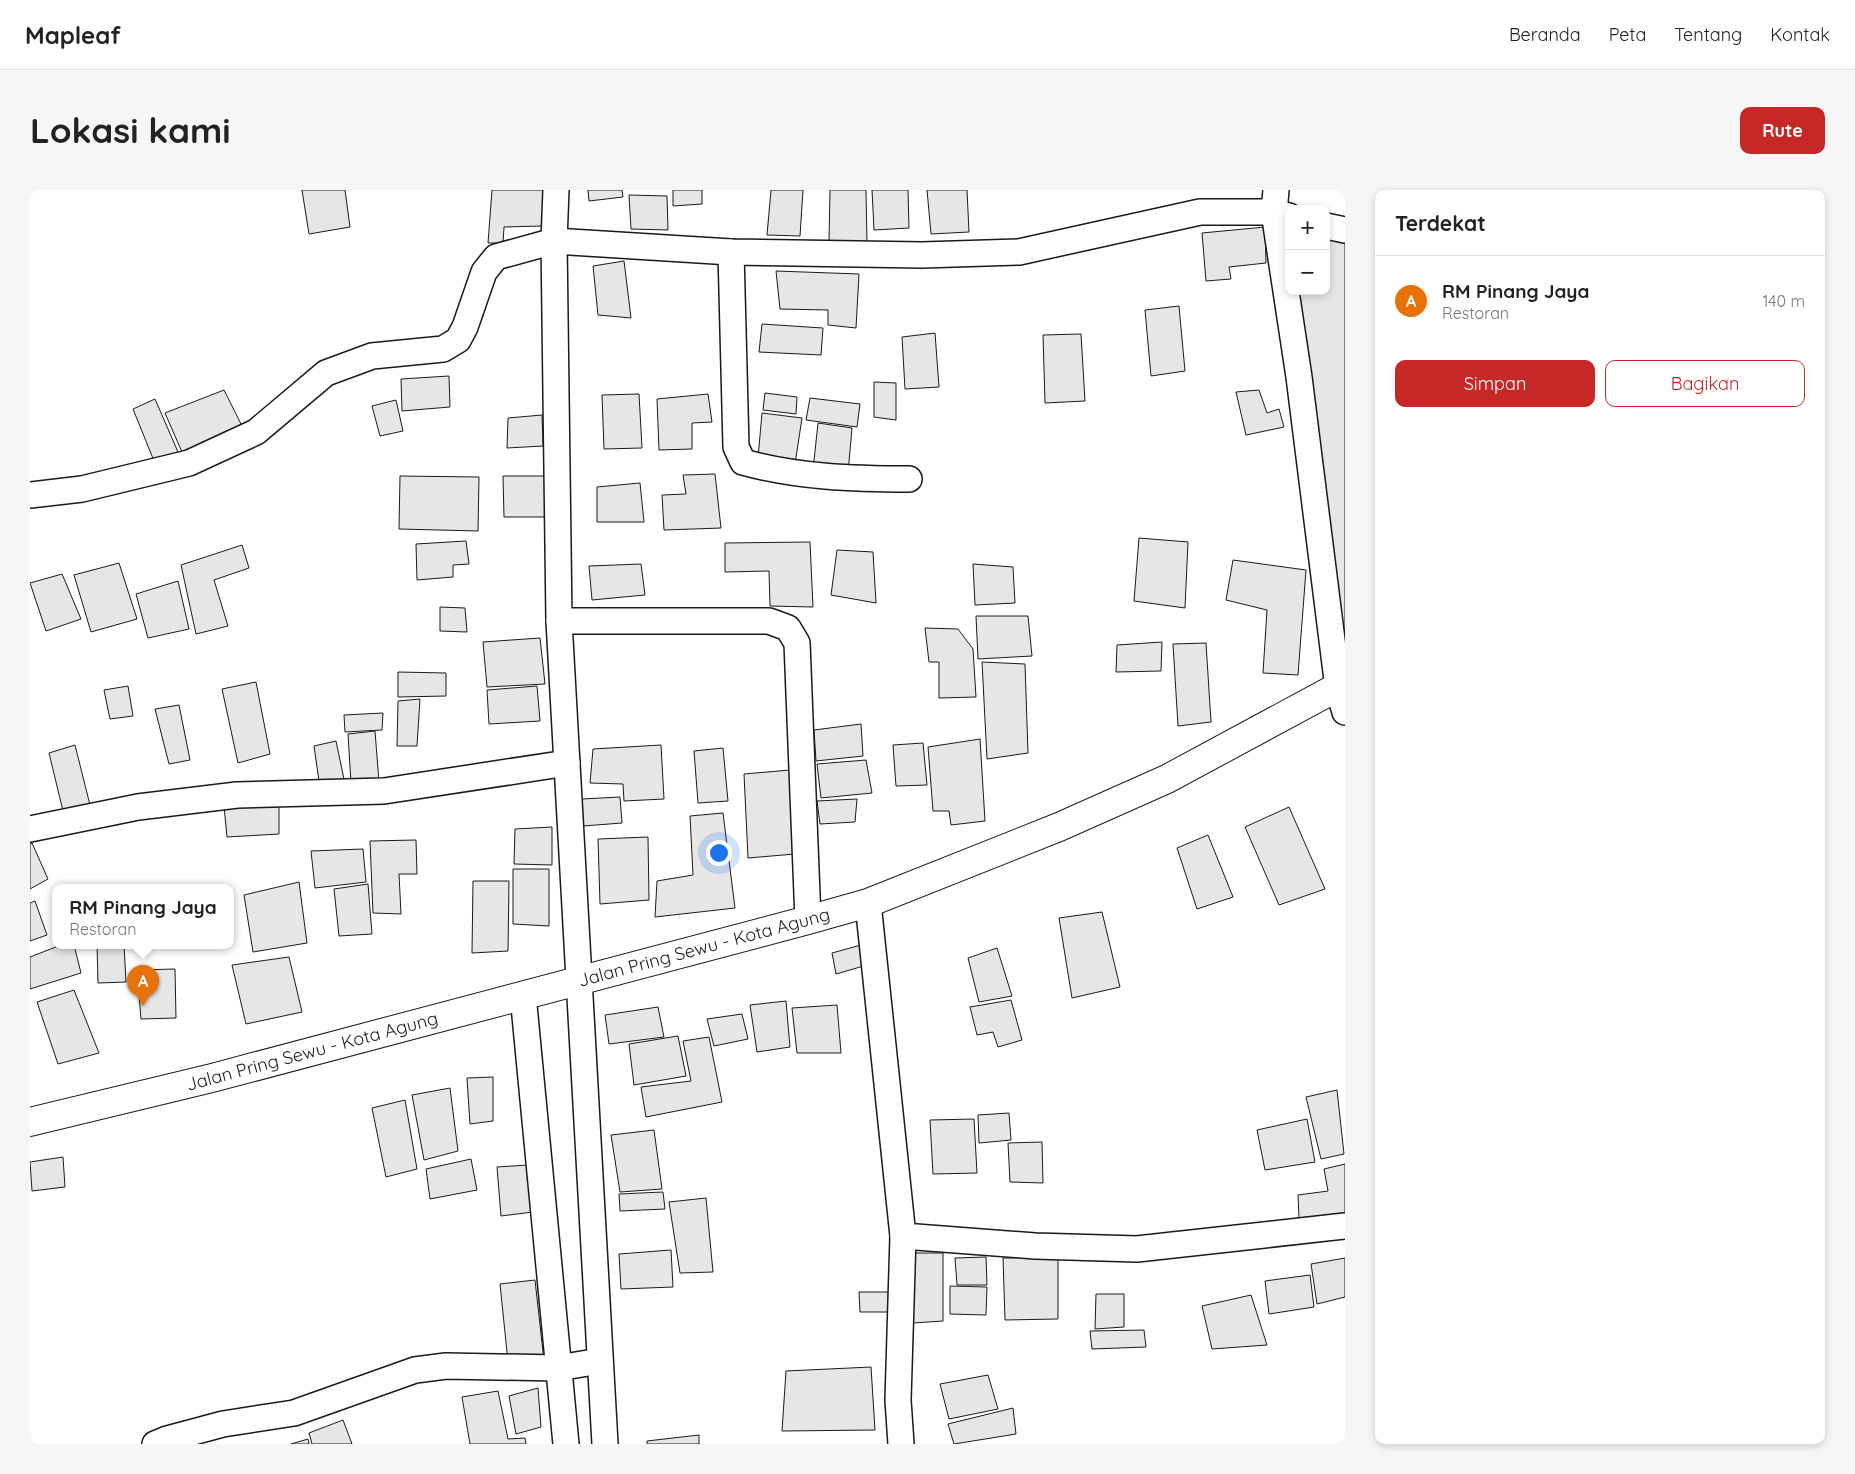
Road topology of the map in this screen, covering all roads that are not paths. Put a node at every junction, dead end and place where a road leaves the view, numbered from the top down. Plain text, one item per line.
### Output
1 (556, 190) edge
2 (1279, 206) edge
3 (1330, 227) edge
4 (1345, 230) edge
5 (554, 242) junction
6 (731, 252) junction
7 (909, 479) dead end
8 (30, 495) edge
9 (559, 621) junction
10 (1343, 694) edge
11 (567, 763) junction
12 (30, 829) edge
13 (868, 903) junction
14 (808, 920) junction
15 (580, 980) junction
16 (523, 994) junction
17 (30, 1122) edge
18 (1345, 1226) edge
19 (903, 1236) junction
20 (600, 1361) junction
21 (558, 1368) junction
22 (155, 1444) edge
23 (566, 1444) edge
24 (605, 1444) edge
25 (901, 1444) edge

1 - 5 street
2 - 6 street
2 - 10 street
3 - 4 street
5 - 6 street
5 - 8 street
5 - 9 street
6 - 7 street
9 - 11 street
9 - 14 street
10 - 13 highway, Jalan Pring Sewu - Kota Agung
11 - 12 street
11 - 15 street
13 - 14 highway, Jalan Pring Sewu - Kota Agung
13 - 19 street
14 - 15 highway, Jalan Pring Sewu - Kota Agung
15 - 16 highway, Jalan Pring Sewu - Kota Agung
15 - 20 street
16 - 17 highway, Jalan Pring Sewu - Kota Agung
16 - 21 street
18 - 19 street
19 - 25 street
20 - 21 street
20 - 24 street
21 - 22 street
21 - 23 street

